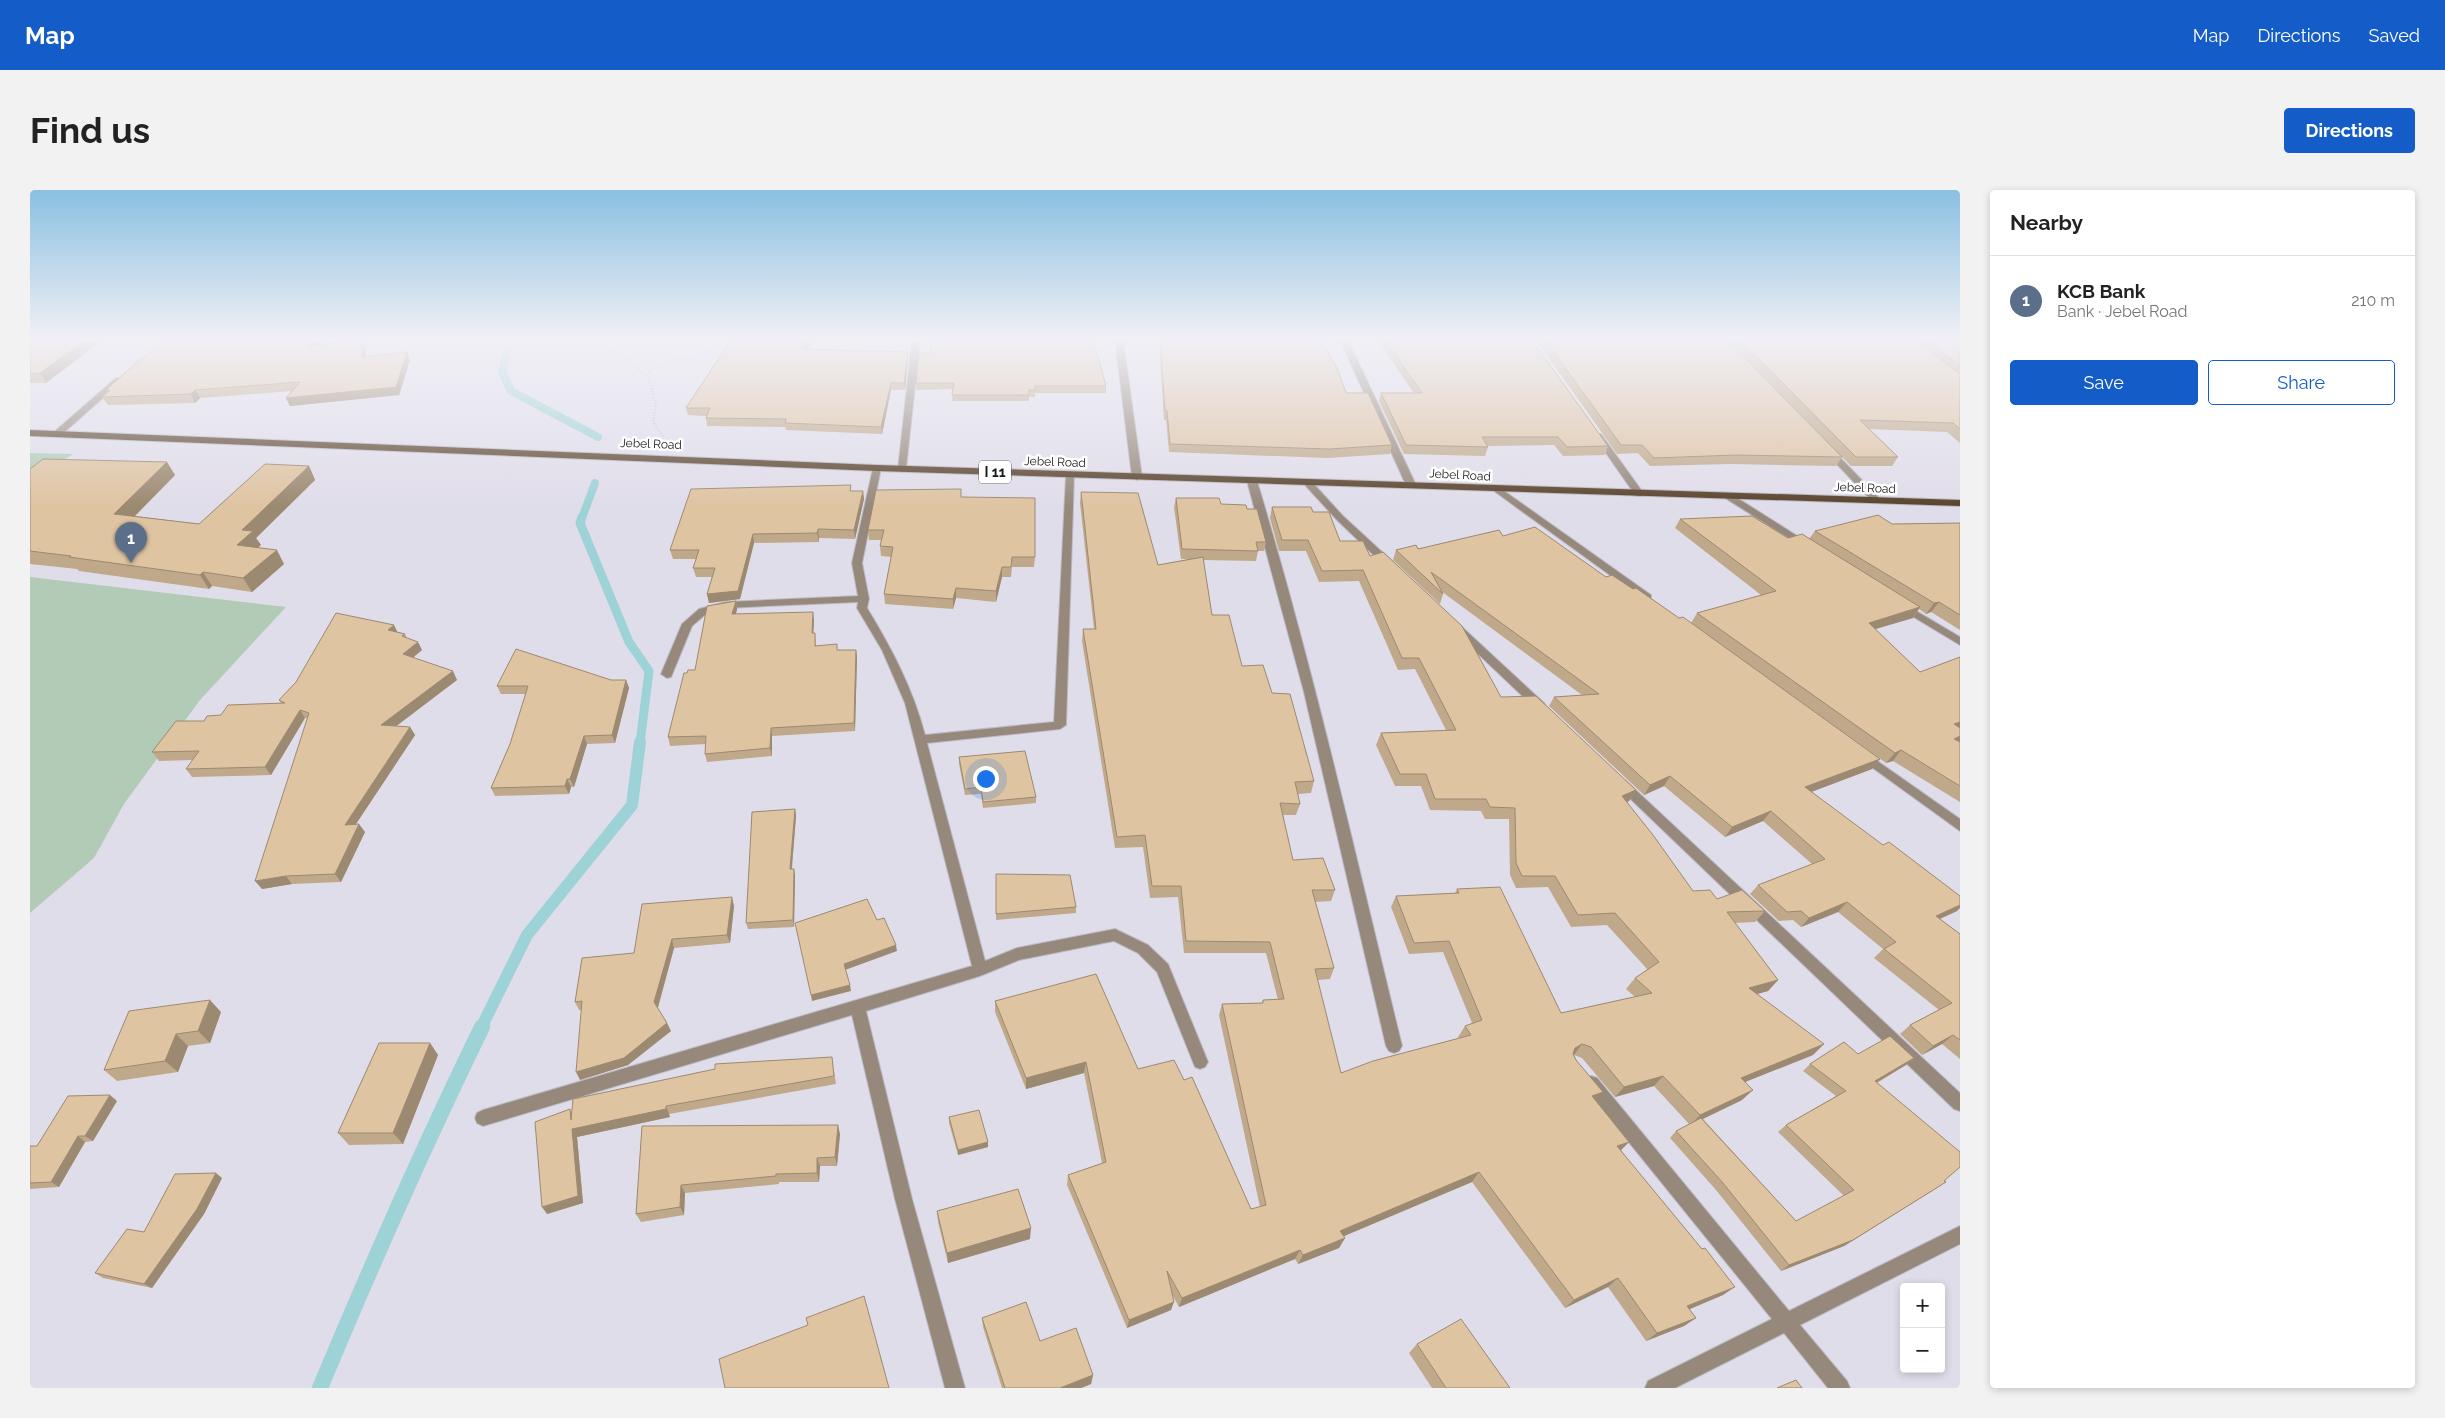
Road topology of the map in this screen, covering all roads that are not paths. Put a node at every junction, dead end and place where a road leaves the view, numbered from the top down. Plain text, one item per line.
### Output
1 (102, 396) edge
2 (910, 396) edge
3 (1126, 396) edge
4 (1370, 396) edge
5 (1593, 429) edge
6 (30, 433) edge
7 (57, 434) junction
8 (1824, 445) edge
9 (877, 468) junction
10 (902, 469) junction
11 (1070, 475) junction
12 (1137, 477) junction
13 (1252, 481) junction
14 (1308, 483) junction
15 (1411, 485) junction
16 (1497, 489) junction
17 (1638, 494) junction
18 (1728, 496) junction
19 (1878, 501) junction
20 (1958, 504) edge
21 (1819, 553) edge
22 (1398, 572) edge
23 (864, 599) junction
24 (1894, 600) edge
25 (1654, 602) edge
26 (1447, 619) edge
27 (1960, 642) edge
28 (667, 674) dead end
29 (1547, 713) edge
30 (919, 740) junction
31 (1855, 749) edge
32 (1612, 773) edge
33 (1960, 826) edge
34 (980, 970) junction
35 (858, 1007) junction
36 (1394, 1046) dead end
37 (1200, 1062) dead end
38 (1581, 1071) edge
39 (1960, 1104) edge
40 (483, 1118) dead end
41 (1960, 1235) edge
42 (1786, 1321) junction
43 (955, 1388) edge
44 (1655, 1388) edge
45 (1840, 1388) edge

1 - 7 street
2 - 10 street
3 - 12 street
4 - 15 street
5 - 17 street
6 - 7 main road, Jebel Road / I 11
7 - 9 main road, Jebel Road / I 11
8 - 19 street
9 - 10 main road, Jebel Road / I 11
9 - 23 street
10 - 11 main road, Jebel Road / I 11
11 - 12 main road, Jebel Road / I 11
11 - 30 street
12 - 13 main road, Jebel Road / I 11
13 - 14 main road, Jebel Road / I 11
13 - 36 street
14 - 15 main road, Jebel Road / I 11
14 - 22 street
15 - 16 main road, Jebel Road / I 11
16 - 17 main road, Jebel Road / I 11
16 - 25 street
17 - 18 main road, Jebel Road / I 11
18 - 19 main road, Jebel Road / I 11
18 - 21 street
19 - 20 main road, Jebel Road / I 11
23 - 28 street
23 - 30 street
24 - 27 street
26 - 29 street
30 - 34 street
31 - 33 street
32 - 39 street
34 - 35 street
34 - 37 street
35 - 40 street
35 - 43 street
38 - 42 street
41 - 42 street
42 - 44 street
42 - 45 street

